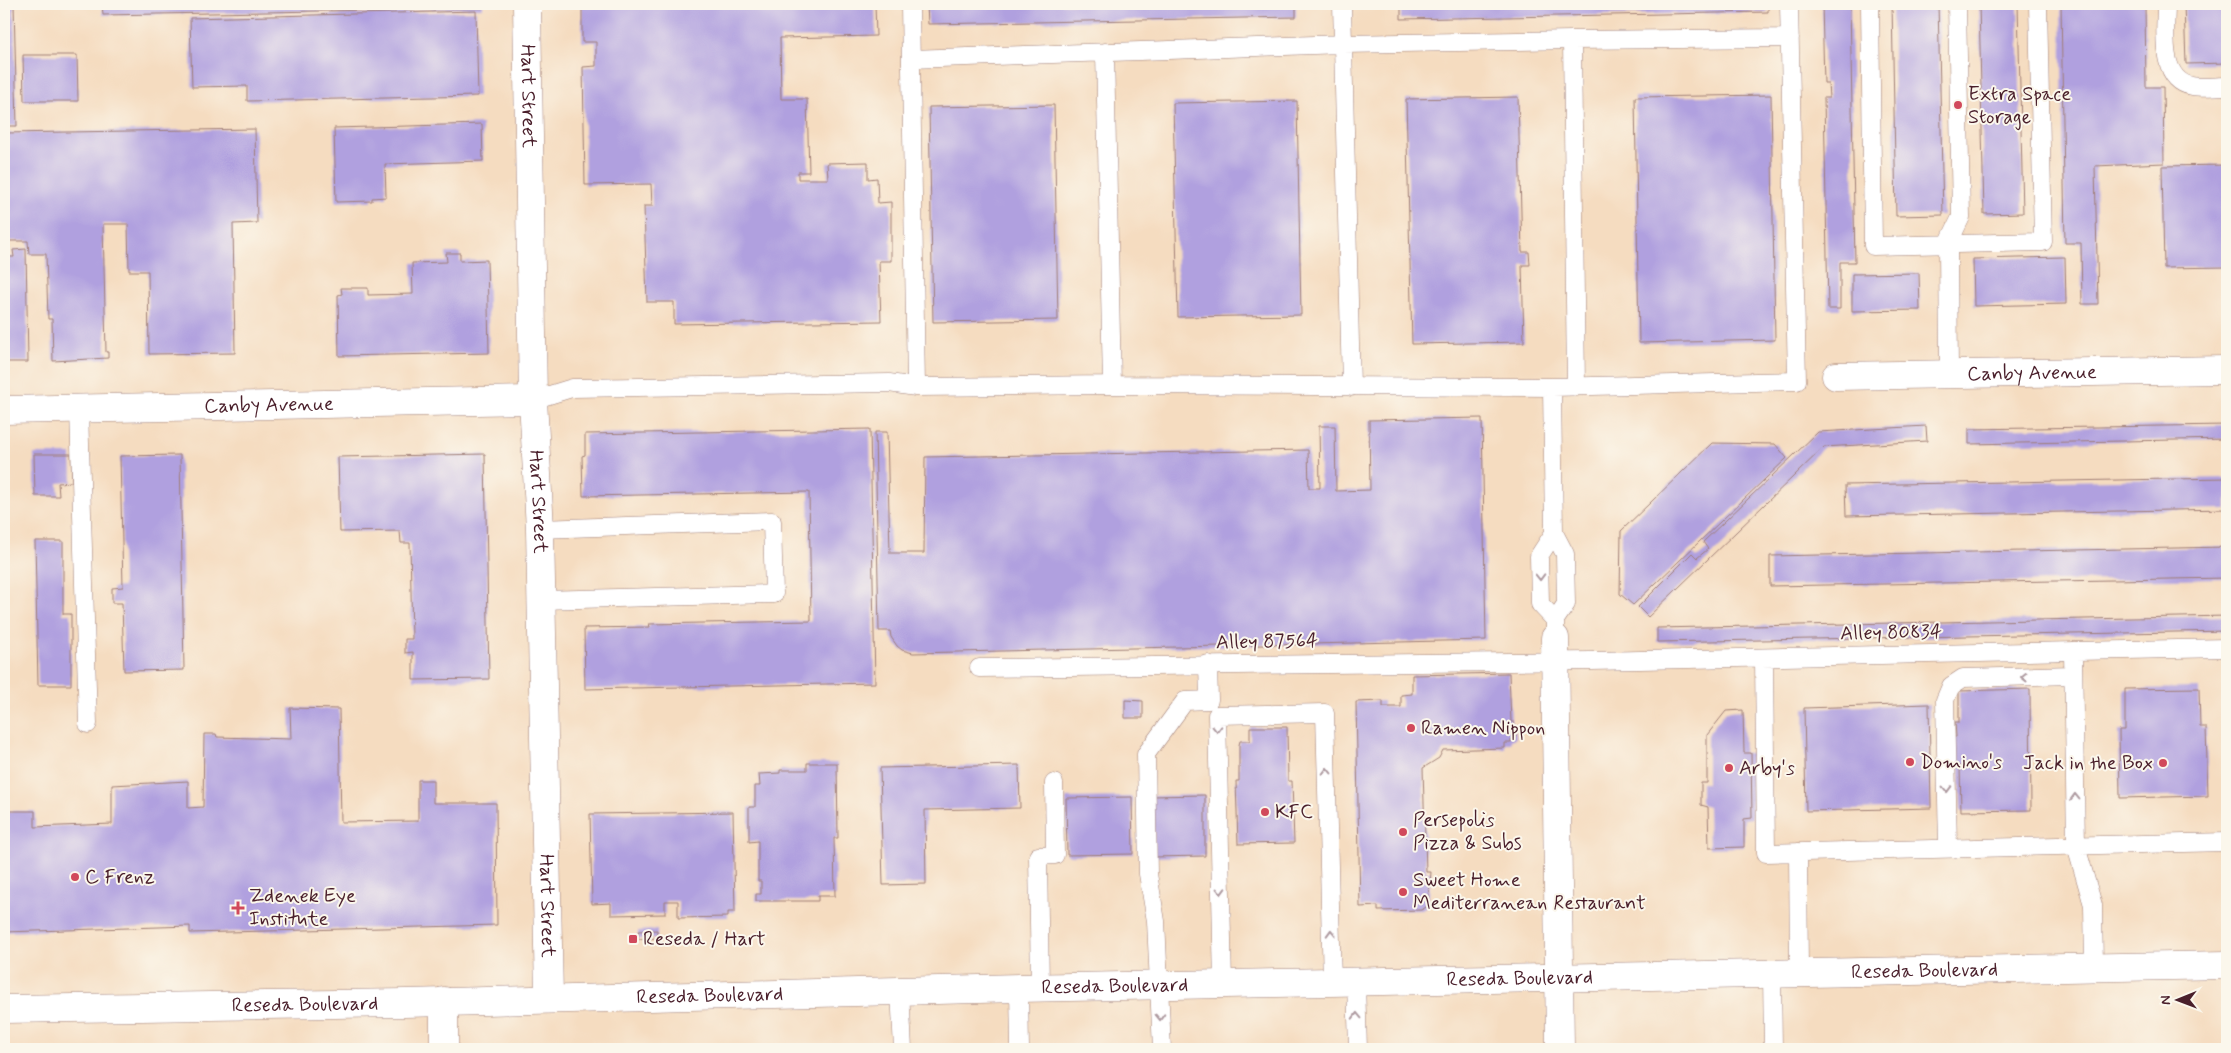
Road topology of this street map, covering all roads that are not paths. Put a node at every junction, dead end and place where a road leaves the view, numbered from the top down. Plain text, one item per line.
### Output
1 (527, 4) edge
2 (910, 4) edge
3 (1342, 4) edge
4 (1789, 4) edge
5 (1870, 4) edge
6 (1957, 4) edge
7 (2038, 4) edge
8 (2166, 4) edge
9 (1790, 38) junction
10 (1572, 40) junction
11 (1343, 44) junction
12 (1105, 52) junction
13 (911, 60) junction
14 (2227, 86) edge
15 (1948, 244) junction
16 (2227, 370) edge
17 (1949, 374) junction
18 (1836, 376) dead end
19 (1112, 384) junction
20 (916, 387) junction
21 (1351, 387) junction
22 (1552, 387) junction
23 (1576, 387) junction
24 (533, 400) junction
25 (79, 409) junction
26 (4, 410) edge
27 (540, 529) junction
28 (1554, 533) junction
29 (541, 600) junction
30 (1555, 640) junction
31 (2227, 648) edge
32 (2073, 651) junction
33 (1764, 658) junction
34 (1208, 664) junction
35 (979, 668) dead end
36 (2073, 676) junction
37 (88, 724) dead end
38 (1054, 783) dead end
39 (2227, 842) edge
40 (2076, 846) junction
41 (1948, 848) junction
42 (1798, 852) junction
43 (2227, 965) edge
44 (2094, 967) junction
45 (1772, 973) junction
46 (1799, 973) junction
47 (1559, 978) junction
48 (1344, 982) junction
49 (1223, 984) junction
50 (1159, 986) junction
51 (1029, 988) junction
52 (900, 991) junction
53 (549, 998) junction
54 (444, 1001) junction
55 (4, 1009) edge
56 (444, 1049) edge
57 (903, 1049) edge
58 (1020, 1049) edge
59 (1162, 1049) edge
60 (1358, 1049) edge
61 (1560, 1049) edge
62 (1773, 1049) edge

1 - 24 street, Hart Street
2 - 13 lane
3 - 11 lane
4 - 9 lane
5 - 15 lane
6 - 15 lane
7 - 15 lane
8 - 14 lane
9 - 10 lane
9 - 23 lane
10 - 11 lane
10 - 23 lane
11 - 12 lane
11 - 21 lane
12 - 13 lane
12 - 19 lane
13 - 20 lane
15 - 17 lane
16 - 17 street, Canby Avenue
17 - 18 street, Canby Avenue
19 - 20 lane
19 - 21 lane
20 - 24 lane
21 - 22 lane
22 - 23 lane
22 - 28 lane
24 - 25 street, Canby Avenue
24 - 27 street, Hart Street
25 - 26 street, Canby Avenue
25 - 37 lane
27 - 29 street, Hart Street
27 - 29 lane
28 - 30 lane
28 -> 30 lane
29 - 53 street, Hart Street
30 - 33 lane, Alley 80834
30 - 34 lane, Alley 87564
30 - 47 street
31 - 32 lane, Alley 80834
32 - 33 lane, Alley 80834
32 - 36 lane
33 - 42 lane
34 - 35 lane, Alley 87564
34 - 50 lane
40 -> 36 lane
36 -> 41 lane
38 - 51 lane
39 - 40 lane
40 - 41 lane
40 - 44 lane
41 - 42 lane
42 - 46 lane
43 - 44 street, Reseda Boulevard
44 - 46 street, Reseda Boulevard
45 - 46 street, Reseda Boulevard
45 - 47 street, Reseda Boulevard
45 - 62 lane
47 - 48 street, Reseda Boulevard
47 - 61 street
48 - 49 street, Reseda Boulevard
48 -> 49 lane
60 -> 48 lane
49 - 50 street, Reseda Boulevard
50 - 51 street, Reseda Boulevard
50 -> 59 lane
51 - 52 street, Reseda Boulevard
51 - 58 lane
52 - 53 street, Reseda Boulevard
52 - 57 lane
53 - 54 street, Reseda Boulevard
54 - 55 street, Reseda Boulevard
54 - 56 street

